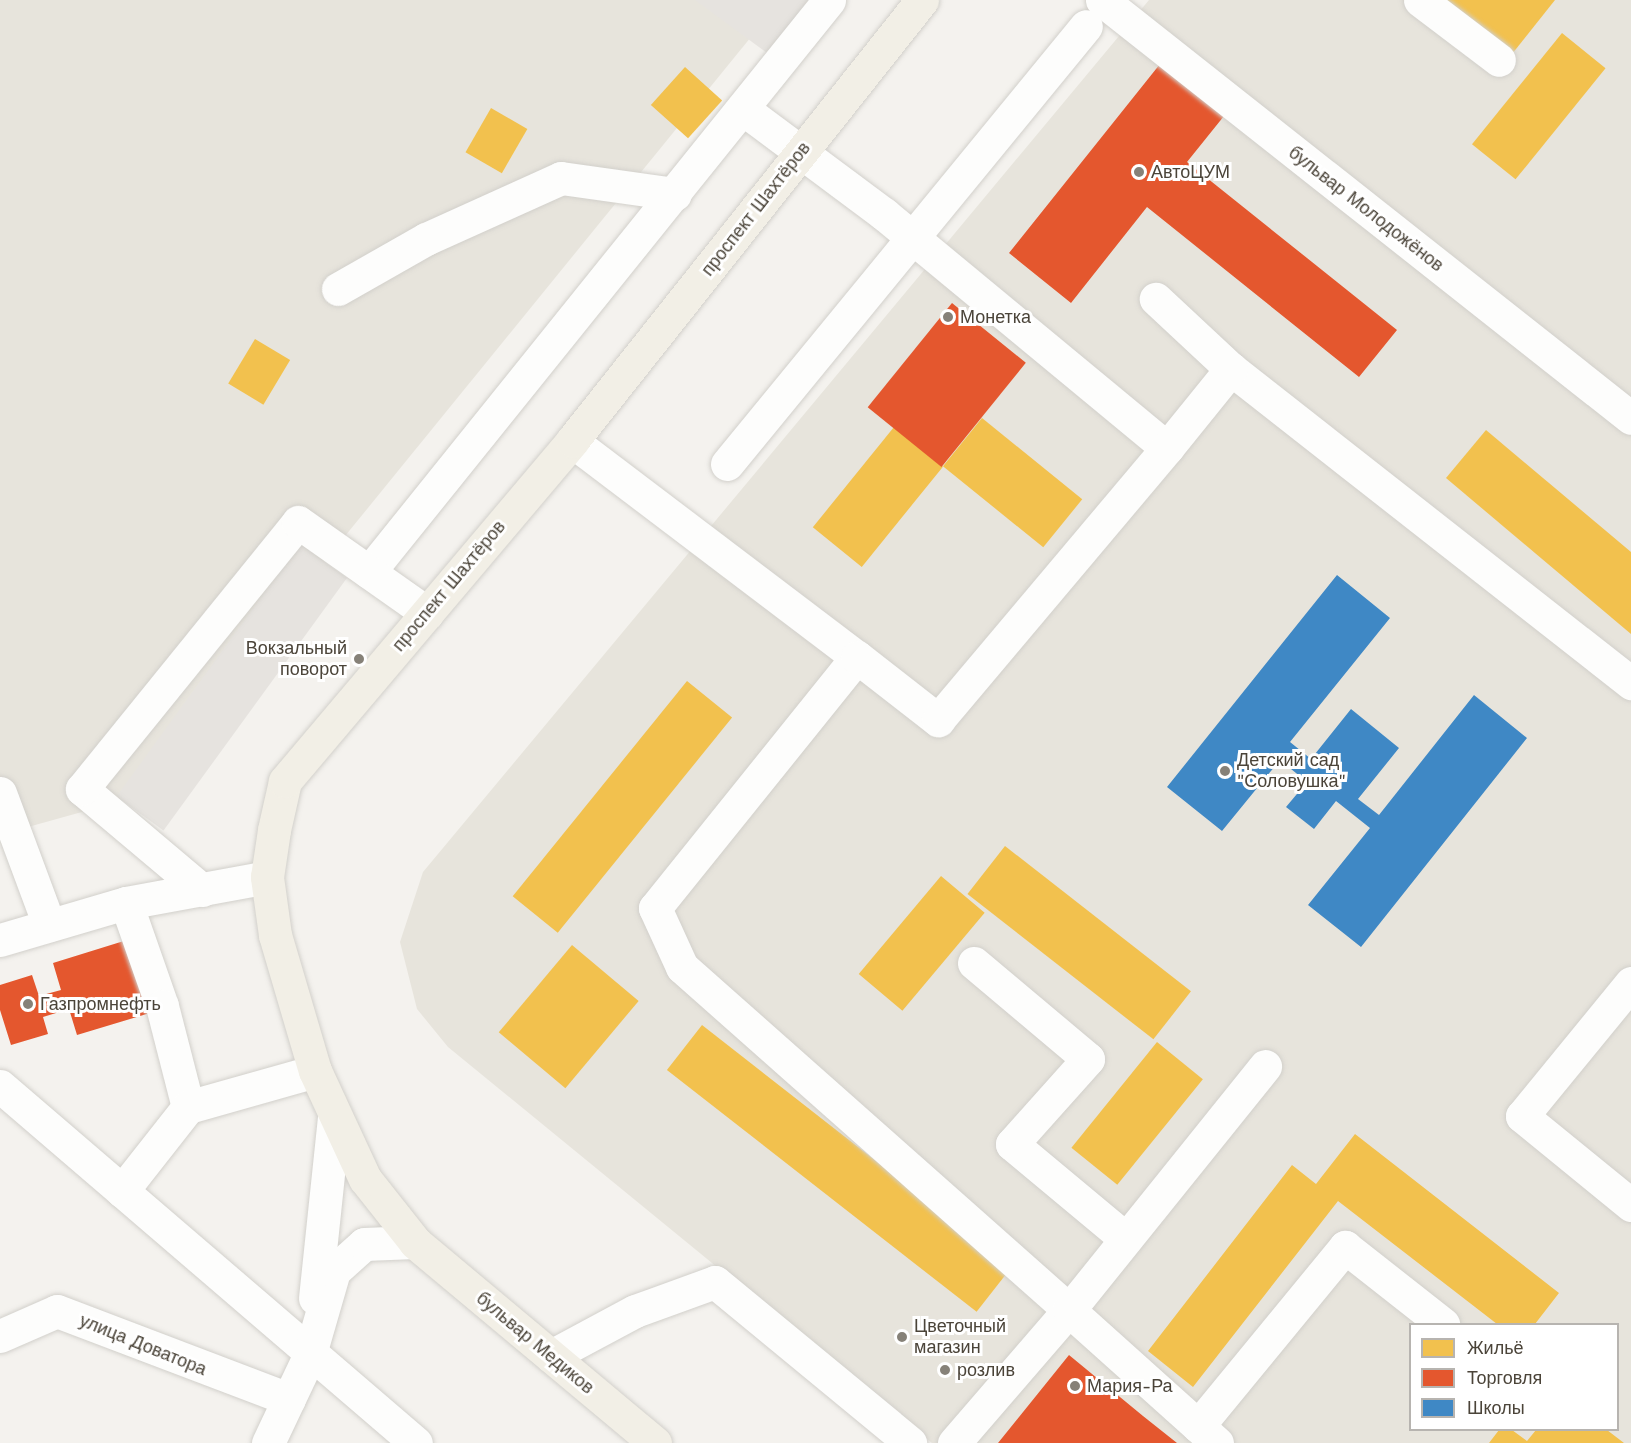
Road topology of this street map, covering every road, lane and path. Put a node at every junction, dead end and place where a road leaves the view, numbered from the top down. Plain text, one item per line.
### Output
1 (829, 0) edge
2 (922, 0) edge
3 (1420, 0) edge
4 (1094, 13) edge
5 (1499, 60) dead end
6 (743, 110) junction
7 (799, 155) junction
8 (675, 194) junction
9 (912, 236) junction
10 (338, 289) dead end
11 (1156, 299) dead end
12 (1231, 369) junction
13 (1631, 418) edge
14 (572, 441) junction
15 (1167, 448) junction
16 (727, 464) dead end
17 (369, 572) junction
18 (427, 613) junction
19 (857, 657) junction
20 (1631, 683) edge
21 (0, 793) edge
22 (8, 839) edge
23 (267, 877) junction
24 (202, 890) junction
25 (126, 903) junction
26 (49, 925) junction
27 (0, 940) edge
28 (974, 963) dead end
29 (1631, 983) edge
30 (1265, 1066) dead end
31 (315, 1071) junction
32 (0, 1086) edge
33 (188, 1107) junction
34 (334, 1118) junction
35 (122, 1191) junction
36 (1631, 1205) edge
37 (1126, 1239) junction
38 (415, 1242) junction
39 (1069, 1310) junction
40 (1442, 1323) edge
41 (0, 1336) edge
42 (310, 1354) junction
43 (551, 1356) junction
44 (289, 1399) junction
45 (1208, 1435) edge
46 (268, 1443) edge
47 (417, 1443) edge
48 (655, 1443) edge
49 (910, 1443) edge
50 (954, 1443) edge

1 - 6 street
2 - 7 main road, проспект Шахтёров
3 - 5 street
4 - 9 street
4 - 13 street, бульвар Молодожёнов
6 - 7 street
6 - 8 street
7 - 9 street
7 - 14 main road, проспект Шахтёров
8 - 10 street
8 - 17 street
9 - 15 street
9 - 16 street
11 - 12 street
12 - 15 street
12 - 20 street
14 - 18 main road, проспект Шахтёров
14 - 19 street
15 - 19 street
17 - 18 street
17 - 24 street
18 - 23 main road, проспект Шахтёров
19 - 39 street
21 - 22 street
22 - 26 street
23 - 24 street
23 - 31 main road, проспект Шахтёров
24 - 25 street
25 - 26 street
25 - 33 street
26 - 27 street
28 - 37 street
29 - 36 street
30 - 37 street
31 - 33 street
31 - 34 main road, проспект Шахтёров
32 - 35 street
33 - 35 street
34 - 38 main road, проспект Шахтёров
34 - 42 street
35 - 42 street
37 - 39 street
38 - 42 street
38 - 43 main road, бульвар Медиков
39 - 45 street
39 - 50 street
40 - 45 street
41 - 44 street, улица Доватора
42 - 44 street
42 - 47 street
43 - 48 main road, бульвар Медиков
43 - 49 street
44 - 46 street

